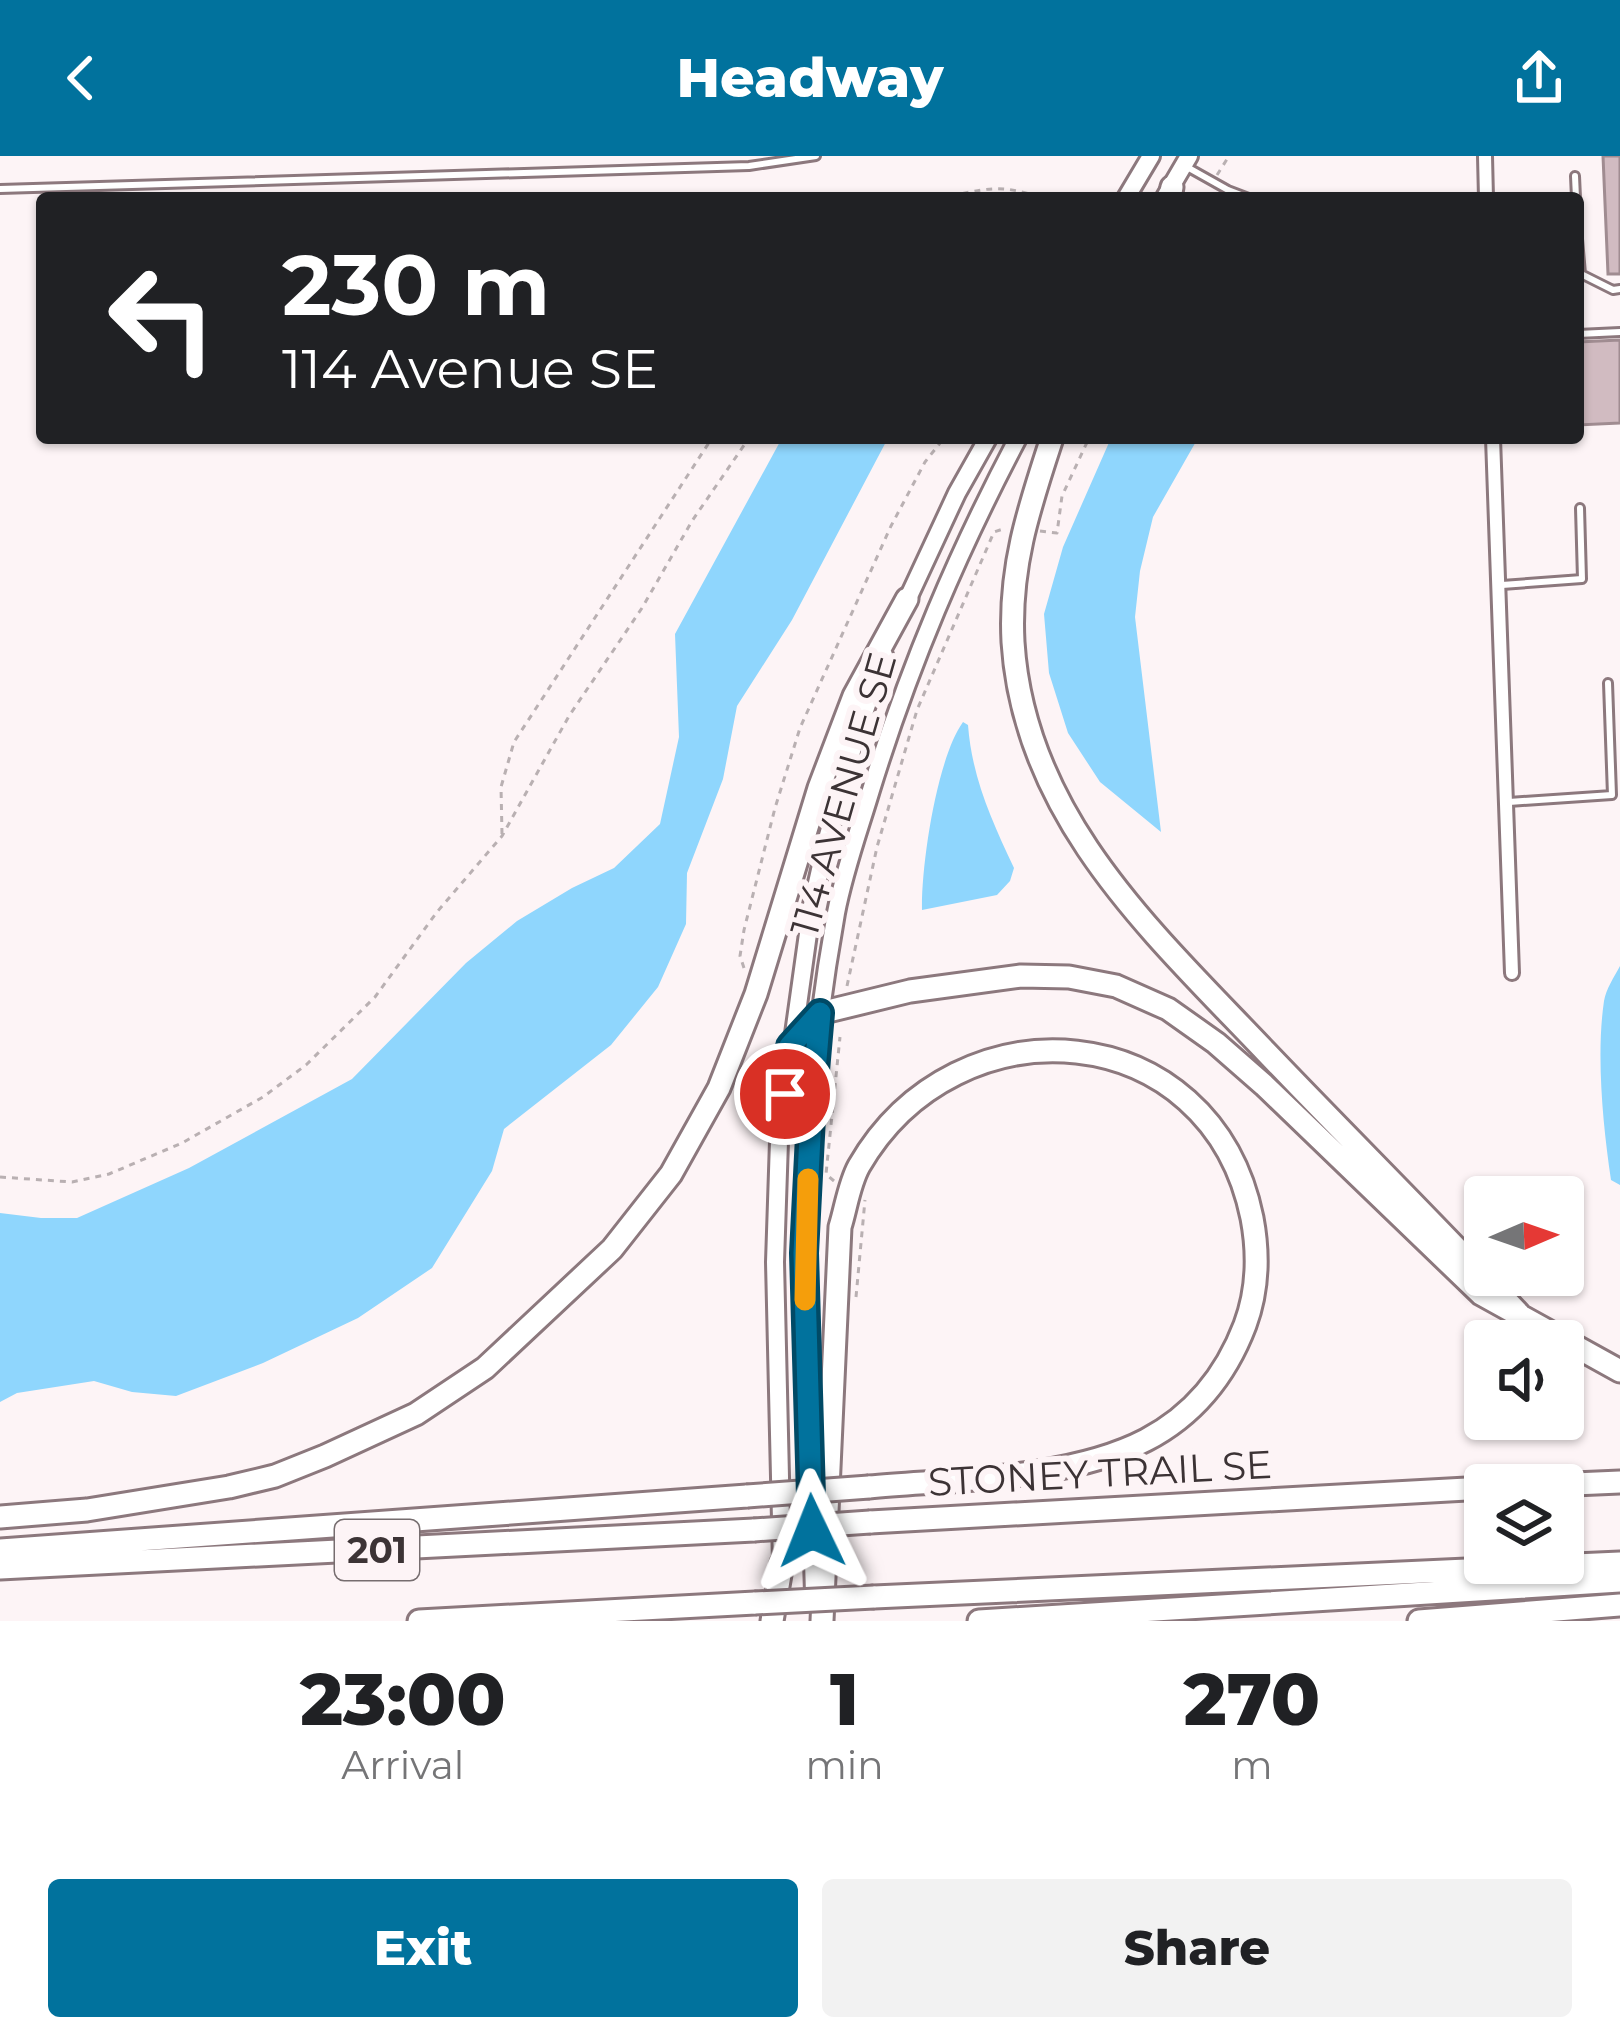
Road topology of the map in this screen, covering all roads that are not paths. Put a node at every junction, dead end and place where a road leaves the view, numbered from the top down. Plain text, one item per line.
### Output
1 (816, 156) edge
2 (1151, 156) edge
3 (1485, 156) edge
4 (1186, 161) edge
5 (1575, 176) dead end
6 (0, 189) edge
7 (1130, 192) edge
8 (1170, 192) edge
9 (1233, 192) edge
10 (1486, 192) edge
11 (1576, 192) edge
12 (1584, 276) edge
13 (1620, 289) edge
14 (1620, 332) edge
15 (1584, 334) edge
16 (985, 444) edge
17 (1015, 444) edge
18 (1050, 444) edge
19 (1493, 444) edge
20 (1580, 508) dead end
21 (1498, 585) junction
22 (907, 599) junction
23 (1608, 683) dead end
24 (1505, 802) junction
25 (1512, 974) dead end
26 (820, 1013) junction
27 (790, 1046) junction
28 (1519, 1314) junction
29 (1620, 1371) edge
30 (1620, 1482) edge
31 (1584, 1484) edge
32 (1464, 1489) edge
33 (0, 1517) edge
34 (0, 1550) edge
35 (782, 1563) joint
36 (1620, 1563) edge
37 (0, 1568) edge
38 (1620, 1581) edge
39 (1620, 1605) edge
40 (419, 1621) edge
41 (772, 1621) edge
42 (819, 1621) edge
43 (979, 1621) edge
44 (1419, 1621) edge

1 - 6 lane
2 - 7 main road
3 - 10 street
4 - 8 main road
4 - 9 lane
5 - 11 lane
12 - 13 lane
14 - 15 lane
16 - 22 main road, 114 AVENUE SE
17 - 26 main road, 114 AVENUE SE
18 - 28 highway
19 - 21 street
20 - 21 lane
21 - 24 street
22 - 27 main road, 114 AVENUE SE
22 - 33 highway
23 - 24 lane
24 - 25 street
26 - 27 highway
26 - 28 highway
26 - 42 main road, 114 AVENUE SE
27 - 35 main road, 114 AVENUE SE
28 - 29 highway
30 - 31 highway
32 - 37 highway, STONEY TRAIL SE / 201, bridge
34 - 42 highway, bridge
35 - 41 highway
36 - 40 highway, 201, bridge
38 - 43 highway
39 - 44 highway

